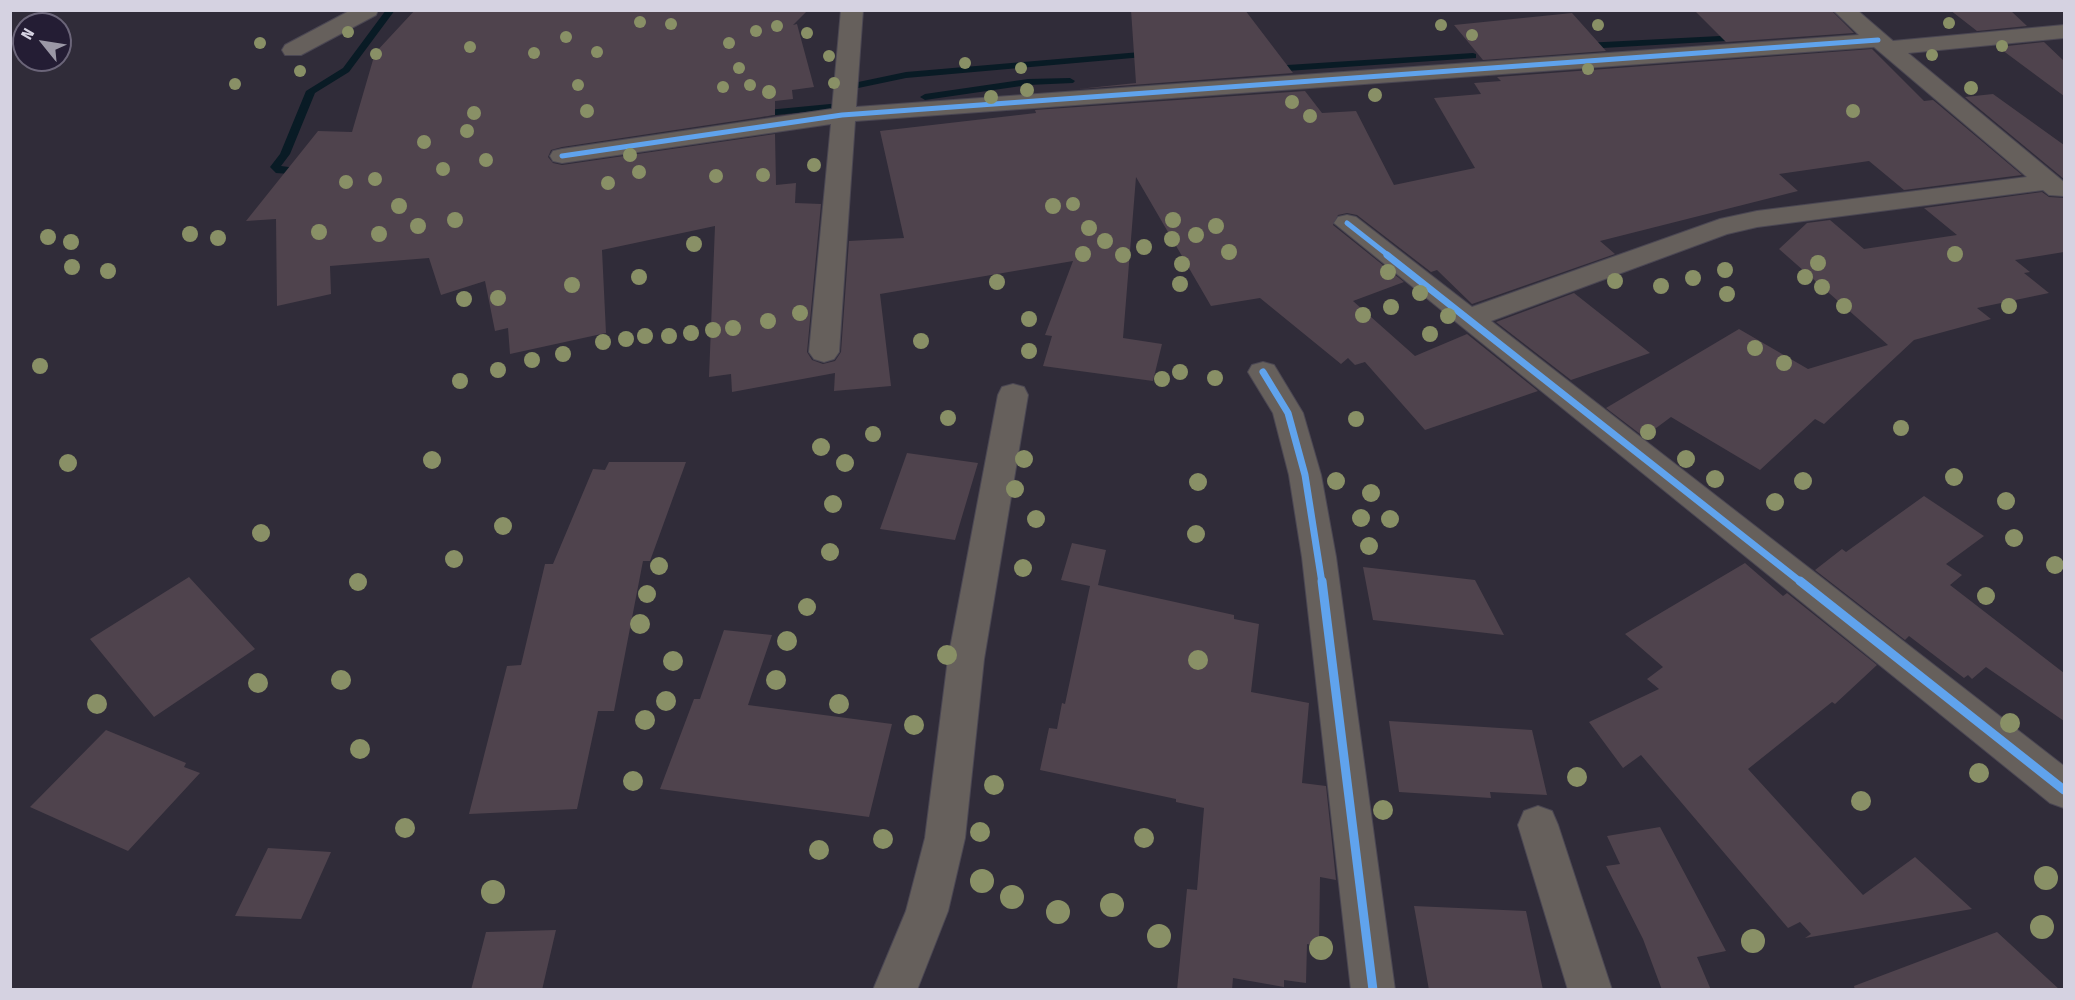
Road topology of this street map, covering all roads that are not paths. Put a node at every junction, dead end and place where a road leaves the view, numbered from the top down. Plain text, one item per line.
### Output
1 (368, 10) edge
2 (852, 10) edge
3 (1843, 10) edge
4 (2064, 31) edge
5 (1883, 44) junction
6 (293, 50) dead end
7 (842, 115) junction
8 (562, 156) dead end
9 (2057, 188) edge
10 (1347, 223) dead end
11 (1469, 319) junction
12 (824, 352) dead end
13 (1263, 372) dead end
14 (1013, 395) dead end
15 (2064, 790) edge
16 (1538, 825) dead end
17 (895, 990) edge
18 (1373, 990) edge
19 (1590, 990) edge

1 - 6 street
2 - 7 street
3 - 5 street
4 - 5 street
5 - 7 street
5 - 9 street
7 - 8 street
7 - 12 street
9 - 11 street
10 - 11 street
11 - 15 street
13 - 18 street
14 - 17 street
16 - 19 street

